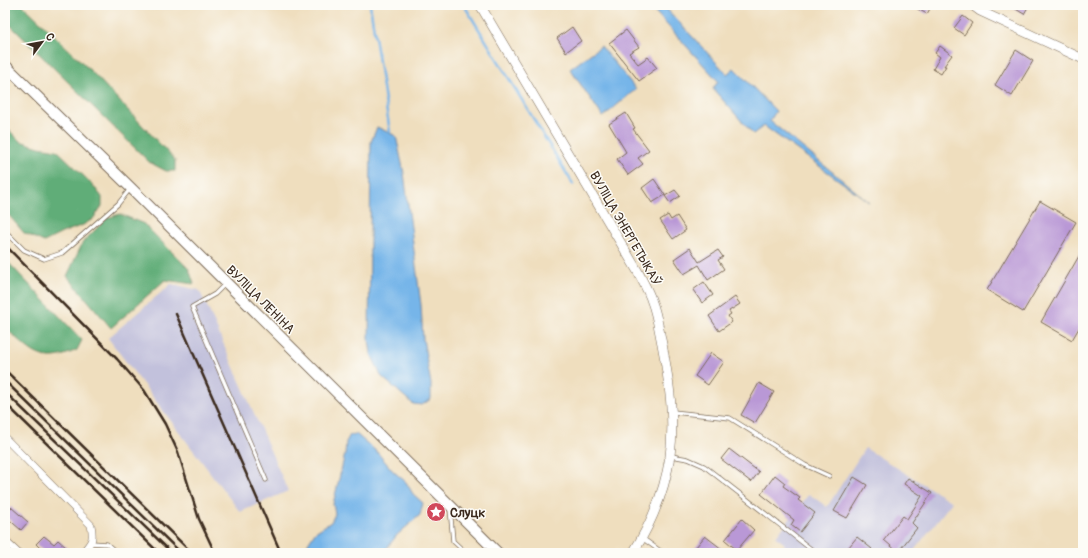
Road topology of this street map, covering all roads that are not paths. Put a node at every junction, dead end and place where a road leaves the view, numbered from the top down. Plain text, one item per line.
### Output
1 (480, 5) edge
2 (972, 5) edge
3 (1083, 59) edge
4 (5, 65) edge
5 (131, 188) junction
6 (5, 231) edge
7 (226, 283) junction
8 (672, 412) junction
9 (5, 438) edge
10 (670, 455) junction
11 (829, 476) dead end
12 (266, 480) dead end
13 (450, 505) junction
14 (642, 538) junction
15 (5, 541) edge
16 (91, 543) junction
17 (18, 553) edge
18 (82, 553) edge
19 (117, 553) edge
20 (466, 553) edge
21 (498, 553) edge
22 (633, 553) edge
23 (662, 553) edge
24 (816, 553) edge

1 - 8 street, ВУЛІЦА ЭНЕРГЕТЫКАЎ
2 - 3 street
4 - 5 main road, ВУЛІЦА ЛЕНІНА
5 - 6 lane
5 - 7 main road, ВУЛІЦА ЛЕНІНА
7 - 12 lane
7 - 13 main road, ВУЛІЦА ЛЕНІНА
8 - 10 street, ВУЛІЦА ЭНЕРГЕТЫКАЎ
8 - 11 lane
9 - 16 street
10 - 14 street, ВУЛІЦА ЭНЕРГЕТЫКАЎ
10 - 24 lane
13 - 20 lane
13 - 21 main road, ВУЛІЦА ЛЕНІНА
14 - 22 street, ВУЛІЦА ЭНЕРГЕТЫКАЎ
14 - 23 lane
15 - 17 street
16 - 18 street
16 - 19 lane

